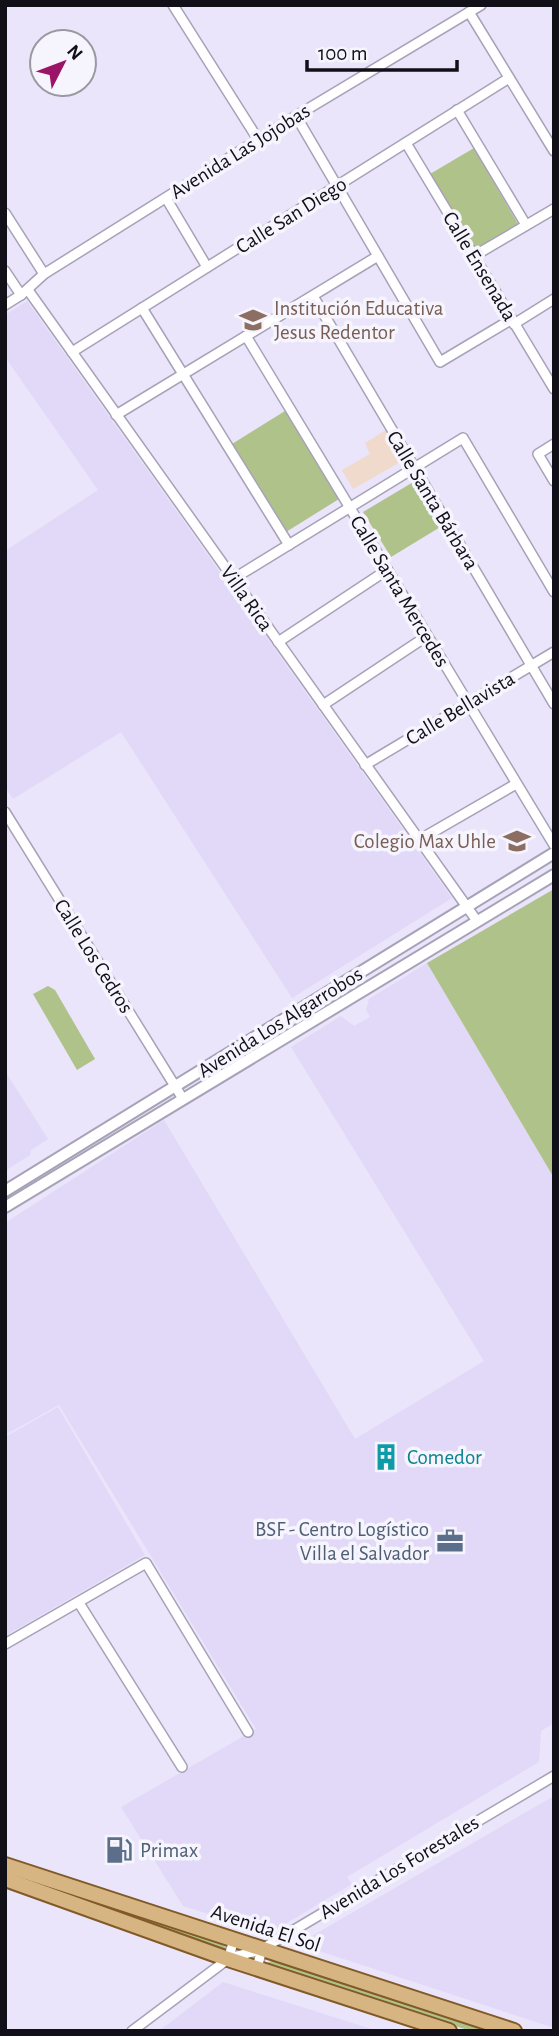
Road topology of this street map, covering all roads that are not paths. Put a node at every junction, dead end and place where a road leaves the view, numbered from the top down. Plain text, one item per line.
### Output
1 (173, 5) edge
2 (481, 5) edge
3 (469, 12) junction
4 (509, 78) junction
5 (457, 110) junction
6 (296, 116) junction
7 (259, 141) junction
8 (405, 143) junction
9 (554, 151) edge
10 (337, 186) junction
11 (166, 198) junction
12 (554, 209) edge
13 (5, 213) edge
14 (526, 225) junction
15 (378, 256) junction
16 (474, 256) junction
17 (207, 267) junction
18 (5, 271) edge
19 (44, 274) junction
20 (24, 293) junction
21 (313, 296) junction
22 (554, 299) edge
23 (5, 305) edge
24 (142, 308) junction
25 (513, 322) junction
26 (246, 336) junction
27 (72, 352) junction
28 (183, 374) junction
29 (553, 389) edge
30 (116, 415) junction
31 (554, 444) edge
32 (414, 468) junction
33 (554, 481) edge
34 (349, 508) junction
35 (289, 545) junction
36 (387, 570) junction
37 (233, 579) junction
38 (554, 592) edge
39 (427, 636) junction
40 (278, 642) junction
41 (554, 652) edge
42 (531, 666) junction
43 (468, 703) junction
44 (554, 704) edge
45 (323, 705) junction
46 (365, 765) junction
47 (516, 784) junction
48 (5, 812) edge
49 (419, 840) junction
50 (554, 845) edge
51 (554, 853) edge
52 (554, 874) edge
53 (467, 907) junction
54 (477, 921) junction
55 (175, 1086) junction
56 (183, 1099) junction
57 (5, 1191) edge
58 (5, 1207) edge
59 (79, 1602) junction
60 (5, 1644) edge
61 (248, 1731) dead end
62 (182, 1767) dead end
63 (554, 1776) edge
64 (5, 1864) edge
65 (5, 1879) edge
66 (234, 1940) junction
67 (262, 1949) junction
68 (228, 1959) junction
69 (257, 1968) junction
70 (132, 2031) edge
71 (449, 2031) edge
72 (514, 2031) edge

1 - 7 street
2 - 3 street, Avenida Las Jojobas
3 - 4 street
3 - 6 street, Avenida Las Jojobas
4 - 5 street, Calle San Diego
4 - 9 street
5 - 8 street, Calle San Diego
5 - 14 street
6 - 7 street, Avenida Las Jojobas
6 - 10 street
7 - 11 street, Avenida Las Jojobas
8 - 10 street, Calle San Diego
8 - 16 street, Calle Ensenada
10 - 15 street
10 - 17 street, Calle San Diego
11 - 17 street
11 - 19 street, Avenida Las Jojobas
12 - 14 street
13 - 19 street
14 - 16 street
15 - 21 street
15 - 25 street
16 - 25 street, Calle Ensenada
17 - 24 street, Calle San Diego
18 - 20 street, Villa Rica
19 - 20 street, Avenida Las Jojobas
20 - 23 street, Avenida Las Jojobas
20 - 27 street, Villa Rica
21 - 26 street
21 - 32 street, Calle Santa Bárbara
22 - 25 street
24 - 27 street, Calle San Diego
24 - 28 street
25 - 29 street, Calle Ensenada
26 - 28 street
26 - 34 street, Calle Santa Mercedes
27 - 30 street, Villa Rica
28 - 30 street
28 - 35 street
30 - 37 street, Villa Rica
31 - 33 street
32 - 34 street
32 - 38 street
32 - 42 street, Calle Santa Bárbara
34 - 35 street
34 - 36 street, Calle Santa Mercedes
35 - 37 street
36 - 39 street, Calle Santa Mercedes
36 - 40 street
37 - 40 street, Villa Rica
39 - 43 street, Calle Santa Mercedes
39 - 45 street
40 - 45 street, Villa Rica
41 - 42 street, Calle Bellavista
42 - 43 street, Calle Bellavista
42 - 44 street, Calle Santa Bárbara
43 - 46 street, Calle Bellavista
43 - 47 street, Calle Santa Mercedes
45 - 46 street, Villa Rica
46 - 49 street, Villa Rica
47 - 49 street
47 - 50 street, Calle Santa Mercedes
48 - 55 street, Calle Los Cedros
49 - 53 street, Villa Rica
51 - 53 street, Avenida Los Algarrobos
52 - 54 street, Avenida Los Algarrobos
53 - 54 street, Villa Rica
53 - 55 street, Avenida Los Algarrobos
54 - 56 street, Avenida Los Algarrobos
55 - 56 street, Calle Los Cedros
55 - 57 street, Avenida Los Algarrobos
56 - 58 street, Avenida Los Algarrobos
59 - 60 street
59 - 61 street
59 - 62 street
63 - 67 street, Avenida Los Forestales
64 - 66 main road, Avenida El Sol
65 - 68 main road, Avenida El Sol
66 - 67 main road, Avenida El Sol
66 - 68 street
67 - 68 street, Avenida Los Forestales
67 - 69 street
67 - 72 main road, Avenida El Sol
68 - 69 main road, Avenida El Sol
68 - 70 street
69 - 71 main road, Avenida El Sol

